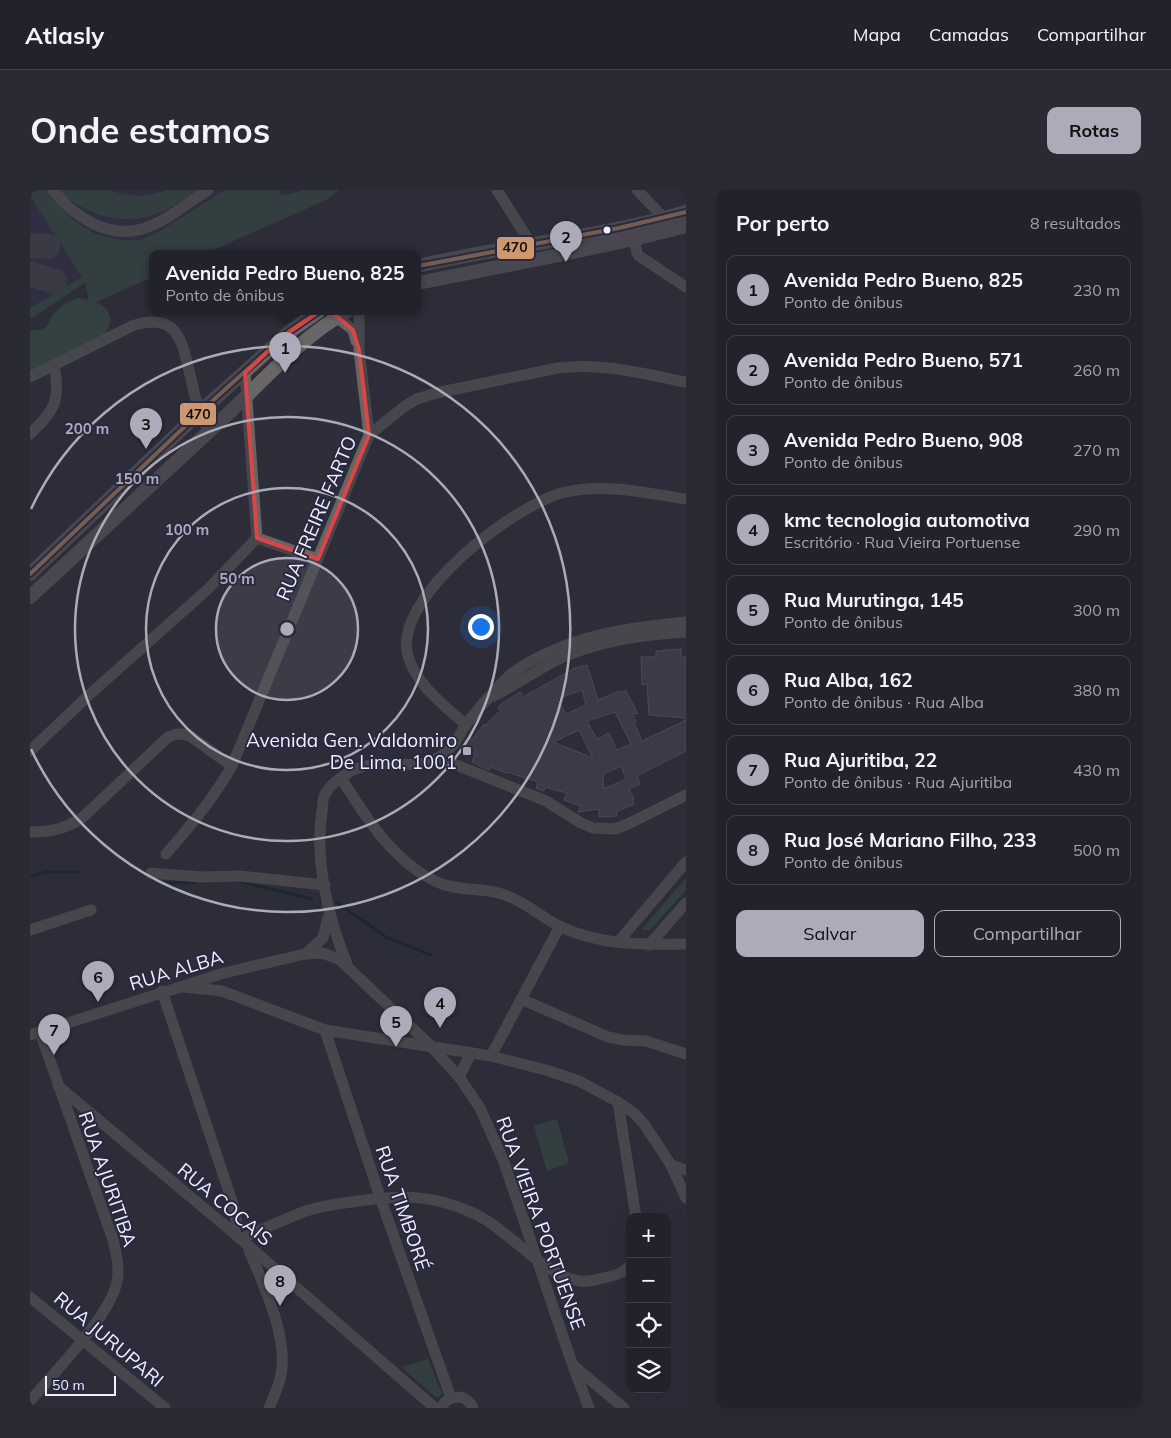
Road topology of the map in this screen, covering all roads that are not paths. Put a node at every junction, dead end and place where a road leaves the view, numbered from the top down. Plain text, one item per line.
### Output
1 (53, 190) edge
2 (208, 190) edge
3 (498, 190) edge
4 (637, 190) edge
5 (686, 212) edge
6 (664, 218) junction
7 (686, 226) edge
8 (634, 240) junction
9 (531, 244) junction
10 (421, 265) edge
11 (421, 282) edge
12 (686, 287) edge
13 (314, 315) edge
14 (337, 315) edge
15 (339, 315) edge
16 (359, 315) edge
17 (359, 350) junction
18 (54, 365) junction
19 (245, 372) junction
20 (30, 377) edge
21 (686, 382) edge
22 (247, 395) junction
23 (230, 411) junction
24 (200, 412) junction
25 (249, 428) junction
26 (208, 431) junction
27 (30, 434) edge
28 (369, 435) junction
29 (686, 499) edge
30 (257, 538) junction
31 (318, 559) junction
32 (30, 574) edge
33 (30, 597) edge
34 (686, 622) edge
35 (686, 632) edge
36 (486, 701) junction
37 (466, 725) junction
38 (32, 747) edge
39 (439, 758) junction
40 (232, 766) junction
41 (341, 778) junction
42 (686, 795) edge
43 (30, 832) edge
44 (166, 854) dead end
45 (686, 862) edge
46 (151, 873) dead end
47 (325, 884) junction
48 (686, 903) edge
49 (91, 910) dead end
50 (329, 912) junction
51 (560, 926) junction
52 (30, 930) edge
53 (618, 942) junction
54 (686, 944) edge
55 (649, 945) junction
56 (305, 954) junction
57 (347, 966) junction
58 (224, 973) junction
59 (180, 986) junction
60 (162, 991) junction
61 (222, 992) junction
62 (521, 999) junction
63 (412, 1028) junction
64 (325, 1030) junction
65 (35, 1033) edge
66 (410, 1044) junction
67 (432, 1047) junction
68 (471, 1053) junction
69 (686, 1054) edge
70 (491, 1056) junction
71 (459, 1077) junction
72 (58, 1086) junction
73 (618, 1102) junction
74 (84, 1108) junction
75 (71, 1124) junction
76 (671, 1165) junction
77 (686, 1170) edge
78 (380, 1197) junction
79 (686, 1198) edge
80 (635, 1213) edge
81 (241, 1240) junction
82 (538, 1261) junction
83 (626, 1273) edge
84 (30, 1296) edge
85 (82, 1340) junction
86 (573, 1366) junction
87 (451, 1398) junction
88 (30, 1401) edge
89 (165, 1408) edge
90 (270, 1408) edge
91 (435, 1408) edge
92 (441, 1408) edge
93 (473, 1408) edge
94 (589, 1408) edge
95 (624, 1408) edge

1 - 2 street
3 - 9 street
4 - 6 street
5 - 6 main road
6 - 9 main road
7 - 8 main road
8 - 11 main road
8 - 12 street
9 - 10 main road
13 - 19 main road
14 - 22 main road
15 - 17 street
16 - 17 street
17 - 28 street
18 - 20 street
18 - 24 street
18 - 27 street
19 - 22 street
19 - 24 main road
21 - 28 street, RUA FREIRE FARTO
22 - 23 main road
22 - 25 street
23 - 25 street
23 - 26 main road
24 - 26 street
24 - 32 main road
25 - 30 street
26 - 33 main road
28 - 31 street, RUA FREIRE FARTO
29 - 37 street
30 - 31 street
30 - 38 street
31 - 40 street, RUA FREIRE FARTO
34 - 36 street
35 - 36 street
36 - 37 street
37 - 39 street
39 - 41 street
39 - 42 street
40 - 43 street
40 - 44 street, RUA FREIRE FARTO
41 - 47 street
41 - 51 street
45 - 53 street
46 - 47 street
47 - 50 street
48 - 55 street
49 - 52 street
50 - 56 street
50 - 57 street
51 - 53 street
51 - 62 street
53 - 55 street
54 - 55 street
56 - 57 street, RUA VIEIRA PORTUENSE
56 - 58 street, RUA ALBA
57 - 63 street, RUA VIEIRA PORTUENSE
58 - 59 street, RUA ALBA
58 - 61 street
59 - 60 street, RUA ALBA
59 - 61 street
60 - 65 street, RUA ALBA
60 - 81 street
61 - 64 street
62 - 69 street
62 - 70 street
63 - 66 street
63 - 67 street, RUA VIEIRA PORTUENSE
64 - 66 street
64 - 78 street, RUA TIMBORÉ
65 - 72 street, RUA AJURITIBA
66 - 67 street
67 - 68 street
67 - 71 street, RUA VIEIRA PORTUENSE
68 - 70 street
68 - 71 street
70 - 73 street
71 - 82 street, RUA VIEIRA PORTUENSE
72 - 74 street, RUA COCAIS
72 - 75 street, RUA AJURITIBA
73 - 76 street
73 - 80 street
74 - 75 street
74 - 81 street, RUA COCAIS
75 - 85 street, RUA AJURITIBA
76 - 77 street
76 - 79 street
78 - 81 street
78 - 82 street
78 - 87 street, RUA TIMBORÉ
81 - 90 street
81 - 91 street, RUA COCAIS
82 - 83 street
82 - 86 street, RUA VIEIRA PORTUENSE
84 - 85 street, RUA JURUPARI
85 - 88 street, RUA AJURITIBA
85 - 89 street, RUA JURUPARI
86 - 94 street, RUA VIEIRA PORTUENSE
86 - 95 street
87 - 92 street
87 - 93 street

